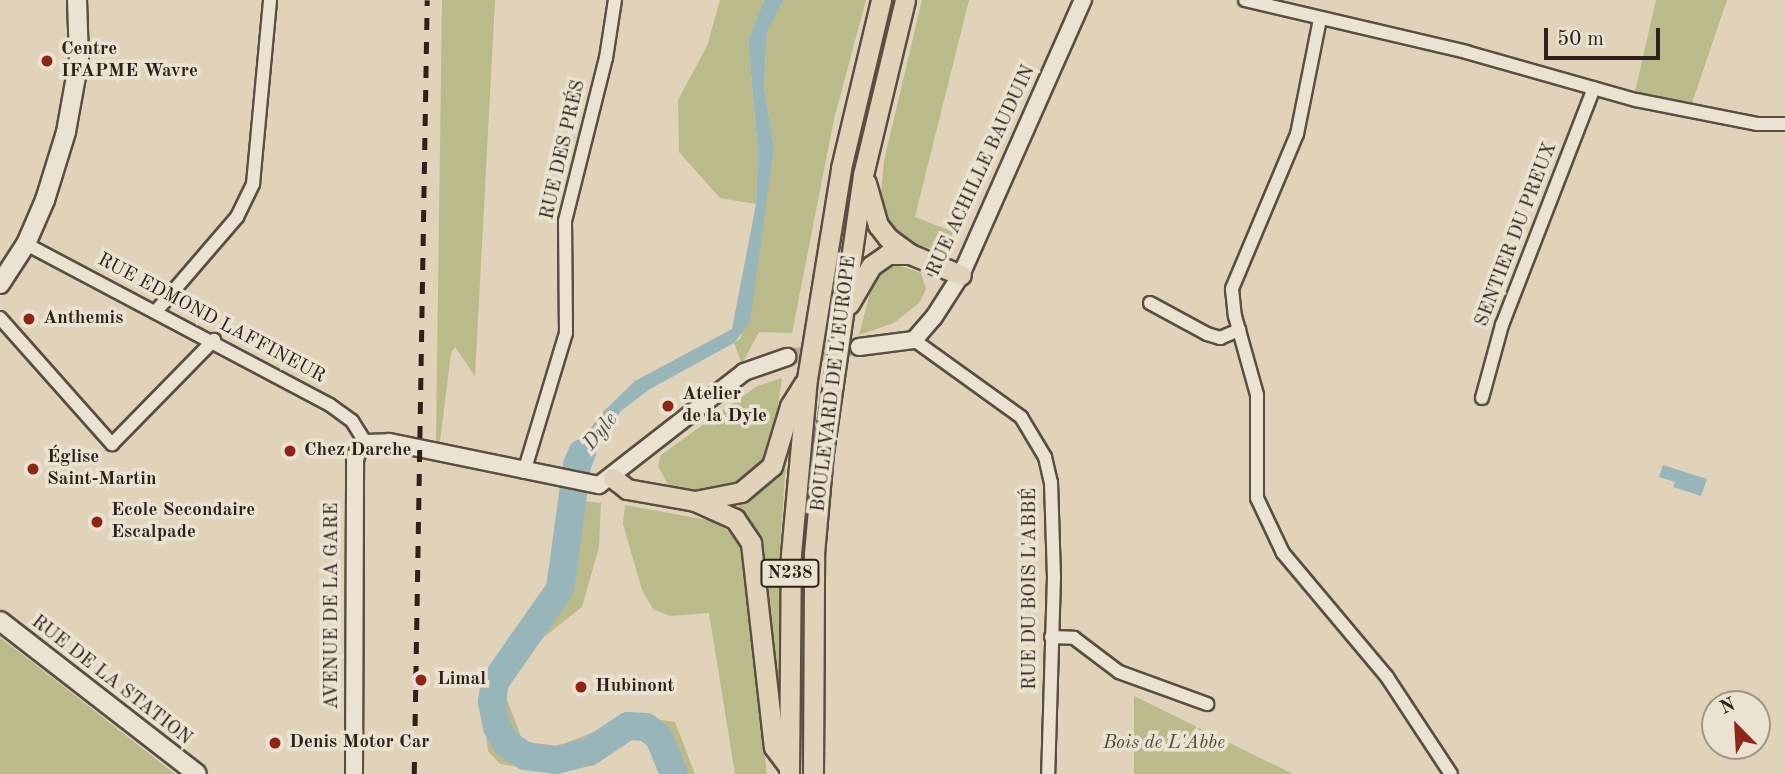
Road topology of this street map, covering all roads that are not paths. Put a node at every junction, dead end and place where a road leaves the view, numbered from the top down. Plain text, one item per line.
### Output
1 (77, 0) edge
2 (270, 0) edge
3 (615, 0) edge
4 (881, 0) edge
5 (905, 0) edge
6 (1083, 0) edge
7 (1245, 0) edge
8 (1320, 19) junction
9 (1594, 89) junction
10 (1785, 124) edge
11 (863, 175) junction
12 (26, 244) junction
13 (910, 254) junction
14 (961, 275) junction
15 (0, 284) edge
16 (1150, 303) dead end
17 (157, 310) junction
18 (0, 318) edge
19 (840, 323) junction
20 (1239, 330) junction
21 (214, 340) junction
22 (914, 340) junction
23 (859, 347) tunnel mouth
24 (787, 357) tunnel mouth
25 (807, 379) junction
26 (1482, 398) dead end
27 (366, 443) junction
28 (524, 472) junction
29 (613, 478) junction
30 (695, 501) junction
31 (0, 621) edge
32 (1051, 637) junction
33 (1207, 704) dead end
34 (789, 771) edge
35 (1448, 773) edge
36 (197, 774) edge
37 (354, 774) edge
38 (813, 774) edge
39 (1048, 774) edge

1 - 12 main road
2 - 17 street
3 - 28 street, RUE DES PRÉS
4 - 25 highway, BOULEVARD DE L'EUROPE / N238
5 - 11 highway, BOULEVARD DE L'EUROPE / N238
6 - 14 street, RUE ACHILLE BAUDUIN
7 - 8 street
8 - 9 street
8 - 20 street
9 - 10 street
9 - 26 street, SENTIER DU PREUX
11 - 13 highway
11 - 19 highway, BOULEVARD DE L'EUROPE / N238
12 - 15 main road
12 - 17 street, RUE EDMOND LAFFINEUR
13 - 14 highway
13 - 19 highway
14 - 22 street, RUE ACHILLE BAUDUIN
16 - 20 street
17 - 21 street, RUE EDMOND LAFFINEUR
18 - 21 street
19 - 38 highway, BOULEVARD DE L'EUROPE / N238
20 - 35 street
21 - 27 street, RUE EDMOND LAFFINEUR
22 - 23 street
22 - 32 street, RUE DU BOIS L'ABBÉ
24 - 29 street
25 - 30 highway
25 - 34 highway, BOULEVARD DE L'EUROPE / N238
27 - 28 street
27 - 37 street, AVENUE DE LA GARE
28 - 29 street
29 - 30 highway
30 - 34 highway
31 - 36 main road, RUE DE LA STATION
32 - 33 street
32 - 39 street, RUE DU BOIS L'ABBÉ

